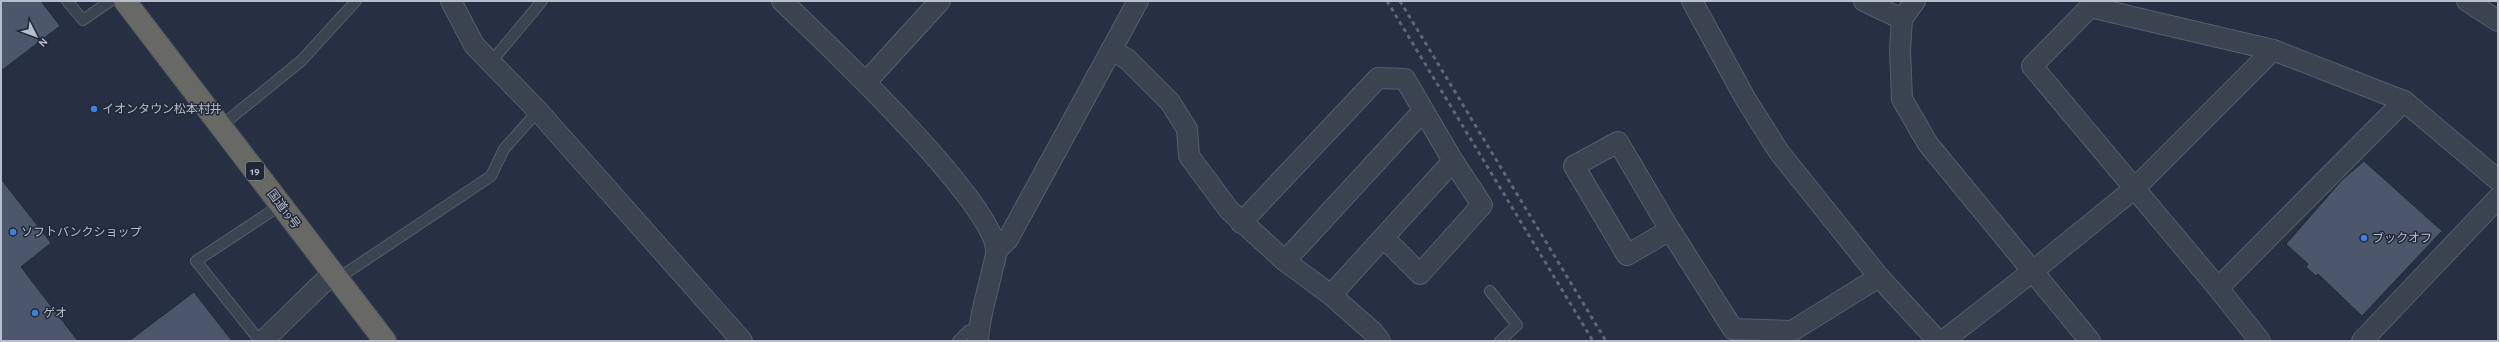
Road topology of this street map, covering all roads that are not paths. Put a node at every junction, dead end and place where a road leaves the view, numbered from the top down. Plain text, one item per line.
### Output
1 (67, 1) edge
2 (110, 1) edge
3 (125, 1) edge
4 (356, 1) edge
5 (451, 1) edge
6 (542, 1) edge
7 (782, 1) edge
8 (940, 1) edge
9 (1138, 1) edge
10 (1692, 1) edge
11 (1864, 1) edge
12 (1915, 1) edge
13 (2093, 4) edge
14 (1902, 19) junction
15 (1111, 50) junction
16 (2273, 50) junction
17 (490, 62) junction
18 (866, 82) junction
19 (2404, 101) junction
20 (1424, 110) junction
21 (538, 111) junction
22 (221, 126) junction
23 (1453, 161) junction
24 (2498, 180) edge
25 (2135, 188) junction
26 (2498, 198) edge
27 (281, 205) junction
28 (1240, 223) junction
29 (1670, 230) junction
30 (1384, 238) junction
31 (996, 251) junction
32 (1285, 261) junction
33 (2033, 272) junction
34 (335, 276) junction
35 (1879, 277) junction
36 (2218, 288) junction
37 (1490, 291) dead end
38 (1331, 295) junction
39 (979, 334) edge
40 (262, 341) edge
41 (385, 341) edge
42 (742, 341) edge
43 (958, 341) edge
44 (1380, 341) edge
45 (1500, 341) edge
46 (1938, 341) edge
47 (1943, 341) edge
48 (2090, 341) edge
49 (2260, 341) edge
50 (2362, 341) edge

1 - 2 lane
3 - 22 highway, 国道19号 / 19
4 - 22 lane
5 - 17 street
6 - 17 lane
7 - 18 street
8 - 18 street
9 - 15 street
10 - 35 street
11 - 14 street
12 - 14 street
13 - 16 street
13 - 25 street
14 - 33 street
15 - 28 street
15 - 31 street
16 - 19 street
16 - 25 street
17 - 21 street
18 - 31 street
19 - 24 street
19 - 36 street
20 - 23 street
20 - 28 street
20 - 32 street
21 - 34 lane
21 - 42 street
22 - 27 highway, 国道19号 / 19
23 - 30 street
23 - 30 street
25 - 33 street
25 - 36 street
26 - 50 street
27 - 34 highway, 国道19号 / 19
27 - 40 lane
28 - 32 street
29 - 29 street
29 - 35 street
30 - 38 street
31 - 39 street
32 - 38 street
33 - 47 street
33 - 48 street
34 - 40 street
34 - 41 highway, 国道19号 / 19
35 - 46 street
36 - 49 street
37 - 45 lane
38 - 44 street
39 - 43 lane

